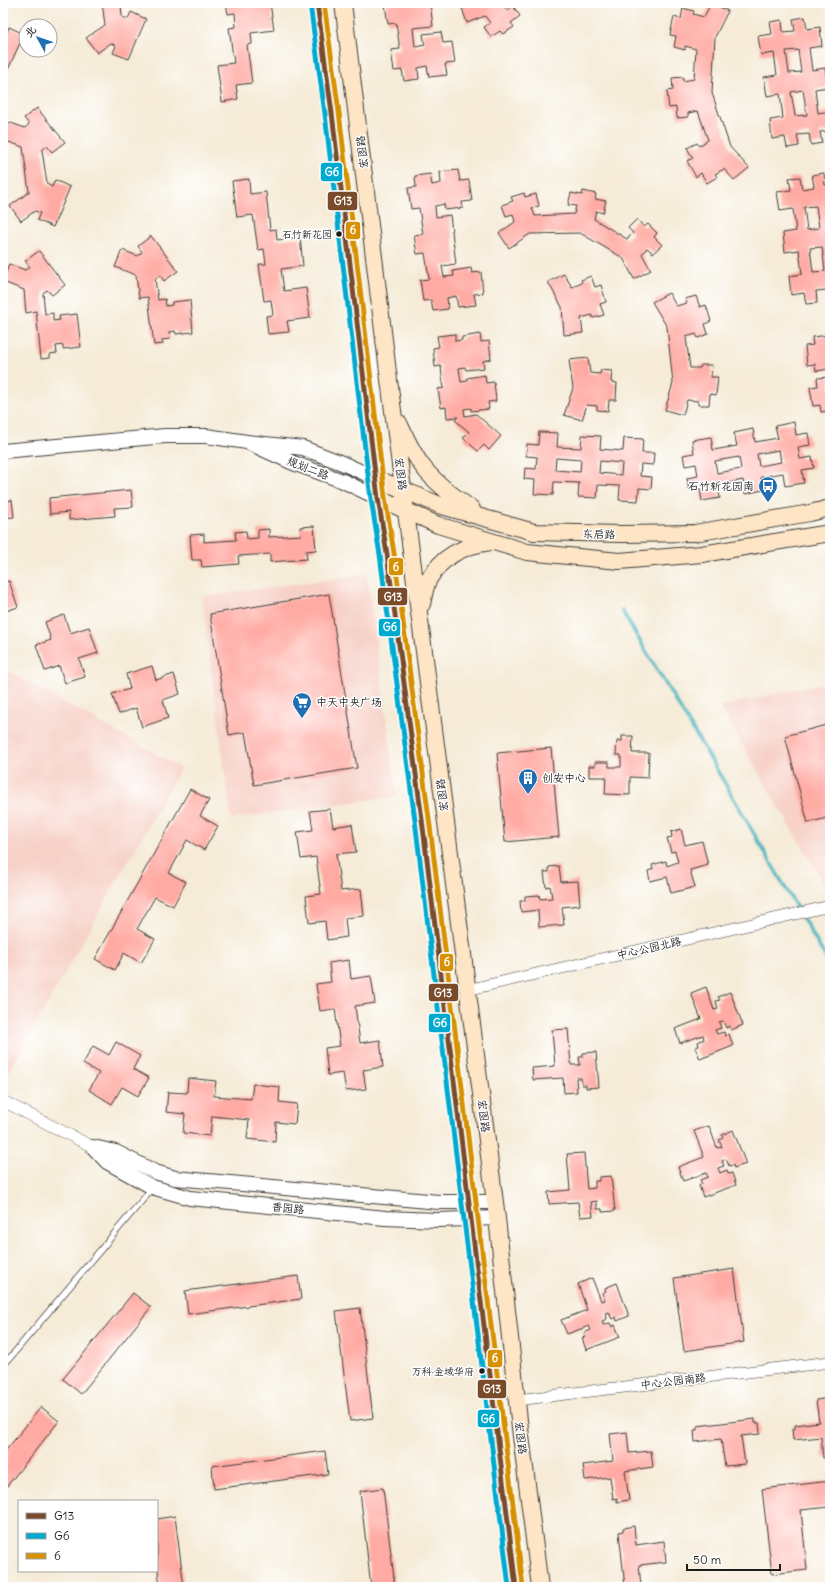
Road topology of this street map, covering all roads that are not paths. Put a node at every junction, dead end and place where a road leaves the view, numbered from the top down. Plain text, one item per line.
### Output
1 (317, 3) edge
2 (343, 3) edge
3 (393, 410) junction
4 (247, 442) junction
5 (3, 451) edge
6 (375, 478) junction
7 (403, 490) junction
8 (378, 498) junction
9 (830, 508) edge
10 (406, 511) junction
11 (485, 518) junction
12 (830, 533) edge
13 (494, 542) junction
14 (420, 613) junction
15 (829, 906) edge
16 (467, 990) junction
17 (3, 1100) edge
18 (93, 1147) junction
19 (155, 1172) junction
20 (152, 1187) junction
21 (469, 1202) junction
22 (495, 1202) junction
23 (497, 1218) junction
24 (472, 1219) junction
25 (830, 1362) edge
26 (3, 1366) edge
27 (517, 1400) junction
28 (516, 1587) edge
29 (540, 1587) edge

1 - 6 main road, 宏图路
2 - 3 main road, 宏图路
3 - 7 main road, 宏图路
3 - 11 main road
4 - 5 street
4 - 6 street, 规划二路
4 - 8 street, 规划二路
6 - 7 main road, 东启路
6 - 8 main road, 宏图路
7 - 10 main road, 宏图路
7 - 11 main road, 东启路
8 - 10 main road, 规划二路
8 - 21 main road, 宏图路
9 - 11 main road, 东启路
10 - 13 main road, 规划二路
10 - 14 main road, 宏图路
12 - 13 main road
13 - 14 main road
14 - 16 main road, 宏图路
15 - 16 street, 中心公园北路
16 - 22 main road, 宏图路
17 - 18 street, 香园路
18 - 19 street, 香园路
18 - 20 street, 香园路
19 - 20 lane
19 - 21 street, 香园路
20 - 24 street, 香园路
20 - 26 lane
21 - 22 street, 香园路
21 - 24 main road, 宏图路
22 - 23 main road, 宏图路
23 - 24 street, 香园路
23 - 27 main road, 宏图路
24 - 28 main road, 宏图路
25 - 27 street, 中心公园南路
27 - 29 main road, 宏图路

